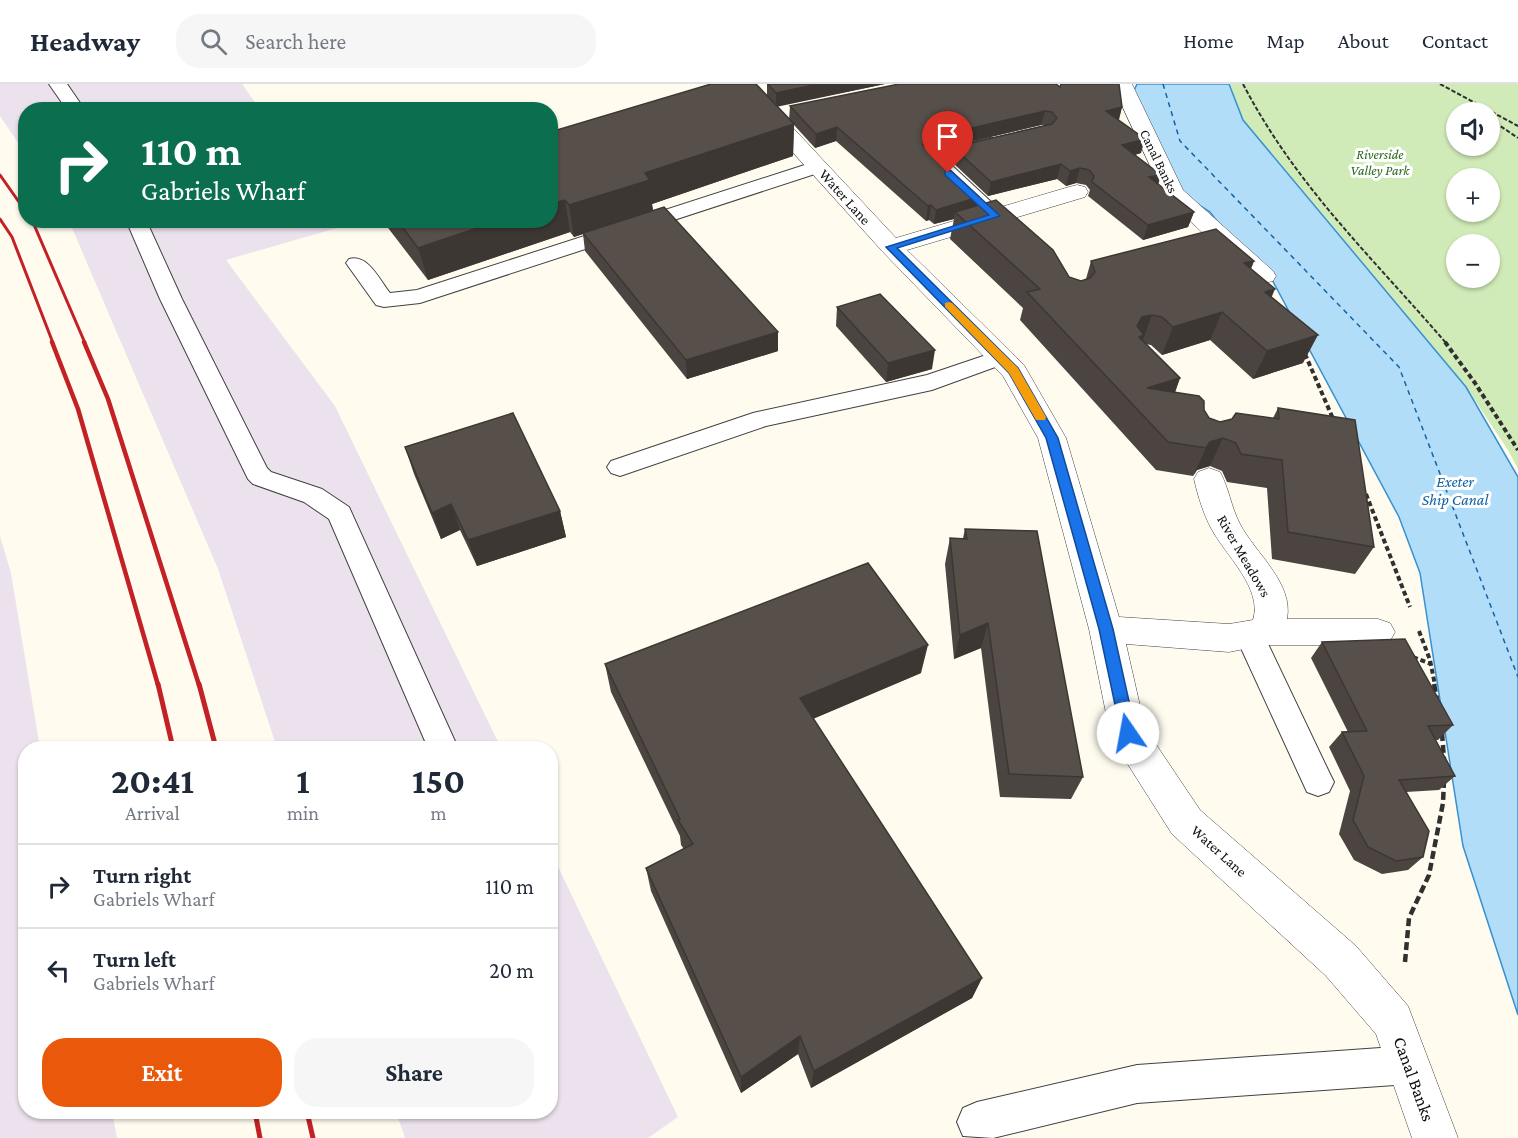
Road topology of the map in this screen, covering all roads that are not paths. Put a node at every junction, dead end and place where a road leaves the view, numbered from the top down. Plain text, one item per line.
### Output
1 (58, 84) edge
2 (741, 84) edge
3 (1122, 84) edge
4 (70, 102) edge
5 (1009, 140) edge
6 (818, 167) junction
7 (1077, 192) dead end
8 (995, 216) junction
9 (140, 228) edge
10 (1019, 237) edge
11 (891, 247) junction
12 (356, 263) dead end
13 (1264, 276) edge
14 (1001, 357) junction
15 (620, 467) dead end
16 (1209, 479) edge
17 (1106, 629) junction
18 (1378, 632) dead end
19 (1257, 634) junction
20 (440, 741) edge
21 (1318, 782) dead end
22 (1393, 1021) joint
23 (1409, 1065) junction
24 (977, 1122) dead end
25 (1435, 1138) edge

1 - 4 lane
2 - 6 street, Water Lane
3 - 13 street, Canal Banks
5 - 8 lane
6 - 11 street, Water Lane
6 - 12 lane
7 - 8 street
8 - 10 street
8 - 11 street
9 - 20 lane
11 - 14 street, Water Lane
14 - 15 lane
14 - 17 street, Water Lane
16 - 19 street, River Meadows
17 - 19 street
17 - 22 street, Water Lane
18 - 19 street
19 - 21 lane
22 - 23 street, Canal Banks
23 - 24 lane
23 - 25 street, Canal Banks

